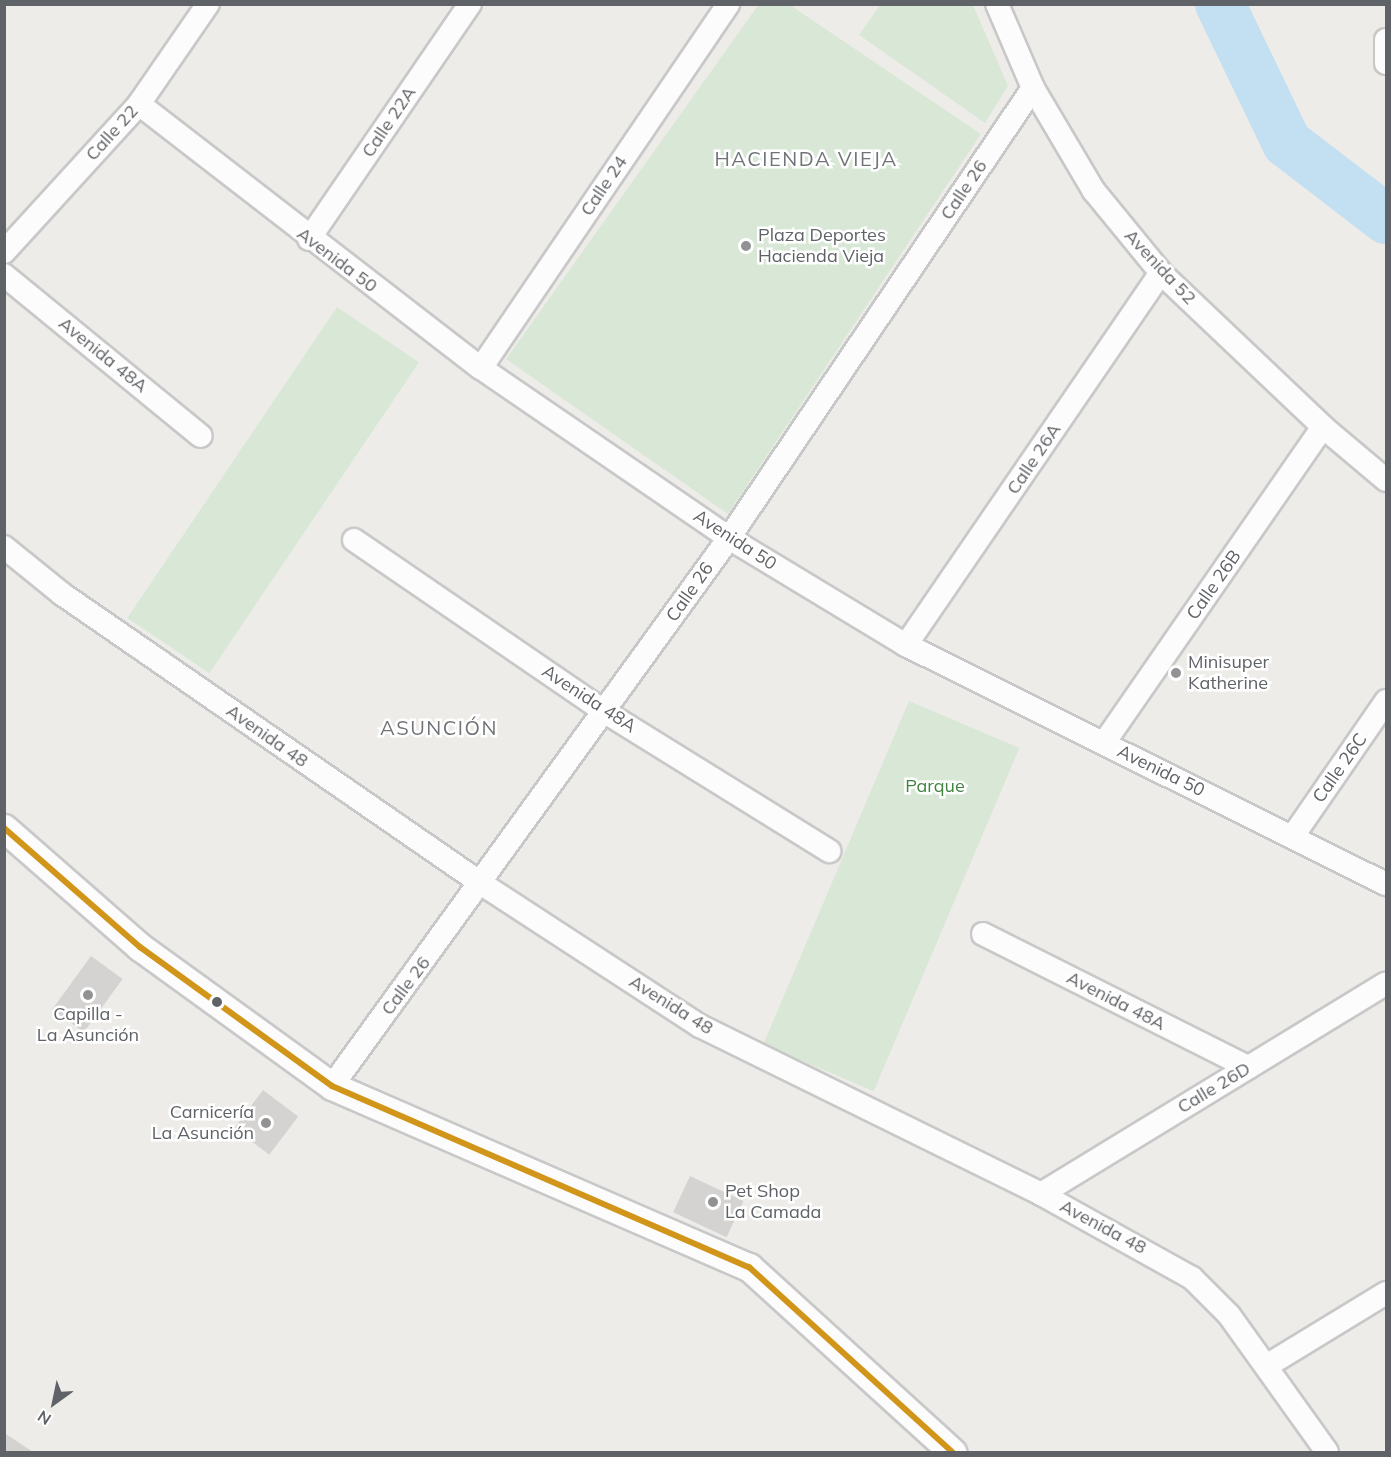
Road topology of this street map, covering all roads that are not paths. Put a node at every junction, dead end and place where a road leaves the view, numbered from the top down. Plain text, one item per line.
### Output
1 (208, 4) edge
2 (470, 4) edge
3 (728, 4) edge
4 (997, 4) edge
5 (1386, 40) edge
6 (1386, 63) edge
7 (1033, 88) junction
8 (139, 104) junction
9 (309, 239) junction
10 (4, 252) edge
11 (1161, 273) junction
12 (4, 275) edge
13 (481, 368) junction
14 (1323, 427) junction
15 (201, 436) dead end
16 (1386, 480) edge
17 (729, 538) junction
18 (354, 540) dead end
19 (4, 547) edge
20 (906, 645) junction
21 (1386, 701) edge
22 (605, 712) junction
23 (1104, 743) junction
24 (4, 828) edge
25 (1293, 836) junction
26 (829, 851) dead end
27 (482, 884) junction
28 (1386, 884) edge
29 (983, 934) dead end
30 (1386, 983) edge
31 (1248, 1067) junction
32 (332, 1086) junction
33 (1041, 1194) junction
34 (1386, 1293) edge
35 (1268, 1365) junction
36 (952, 1452) edge
37 (1327, 1452) edge

1 - 8 street, Calle 22
2 - 9 street, Calle 22A
3 - 13 street, Calle 24
4 - 7 street, Avenida 52
5 - 6 street
7 - 11 street, Avenida 52
7 - 17 street, Calle 26
8 - 9 street, Avenida 50
8 - 10 street, Calle 22
9 - 13 street, Avenida 50
11 - 14 street, Avenida 52
11 - 20 street, Calle 26A
12 - 15 street, Avenida 48A
13 - 17 street, Avenida 50
14 - 16 street, Avenida 52
14 - 23 street, Calle 26B
17 - 20 street, Avenida 50
17 - 22 street, Calle 26
18 - 22 street, Avenida 48A
19 - 27 street, Avenida 48
20 - 23 street, Avenida 50
21 - 25 street, Calle 26C
22 - 26 street, Avenida 48A
22 - 27 street, Calle 26
23 - 25 street, Avenida 50
24 - 32 street
25 - 28 street, Avenida 50
27 - 32 street, Calle 26
27 - 33 street, Avenida 48
29 - 31 street, Avenida 48A
30 - 31 street, Calle 26D
31 - 33 street, Calle 26D
32 - 36 street
33 - 35 street, Avenida 48
34 - 35 street
35 - 37 street, Avenida 48

